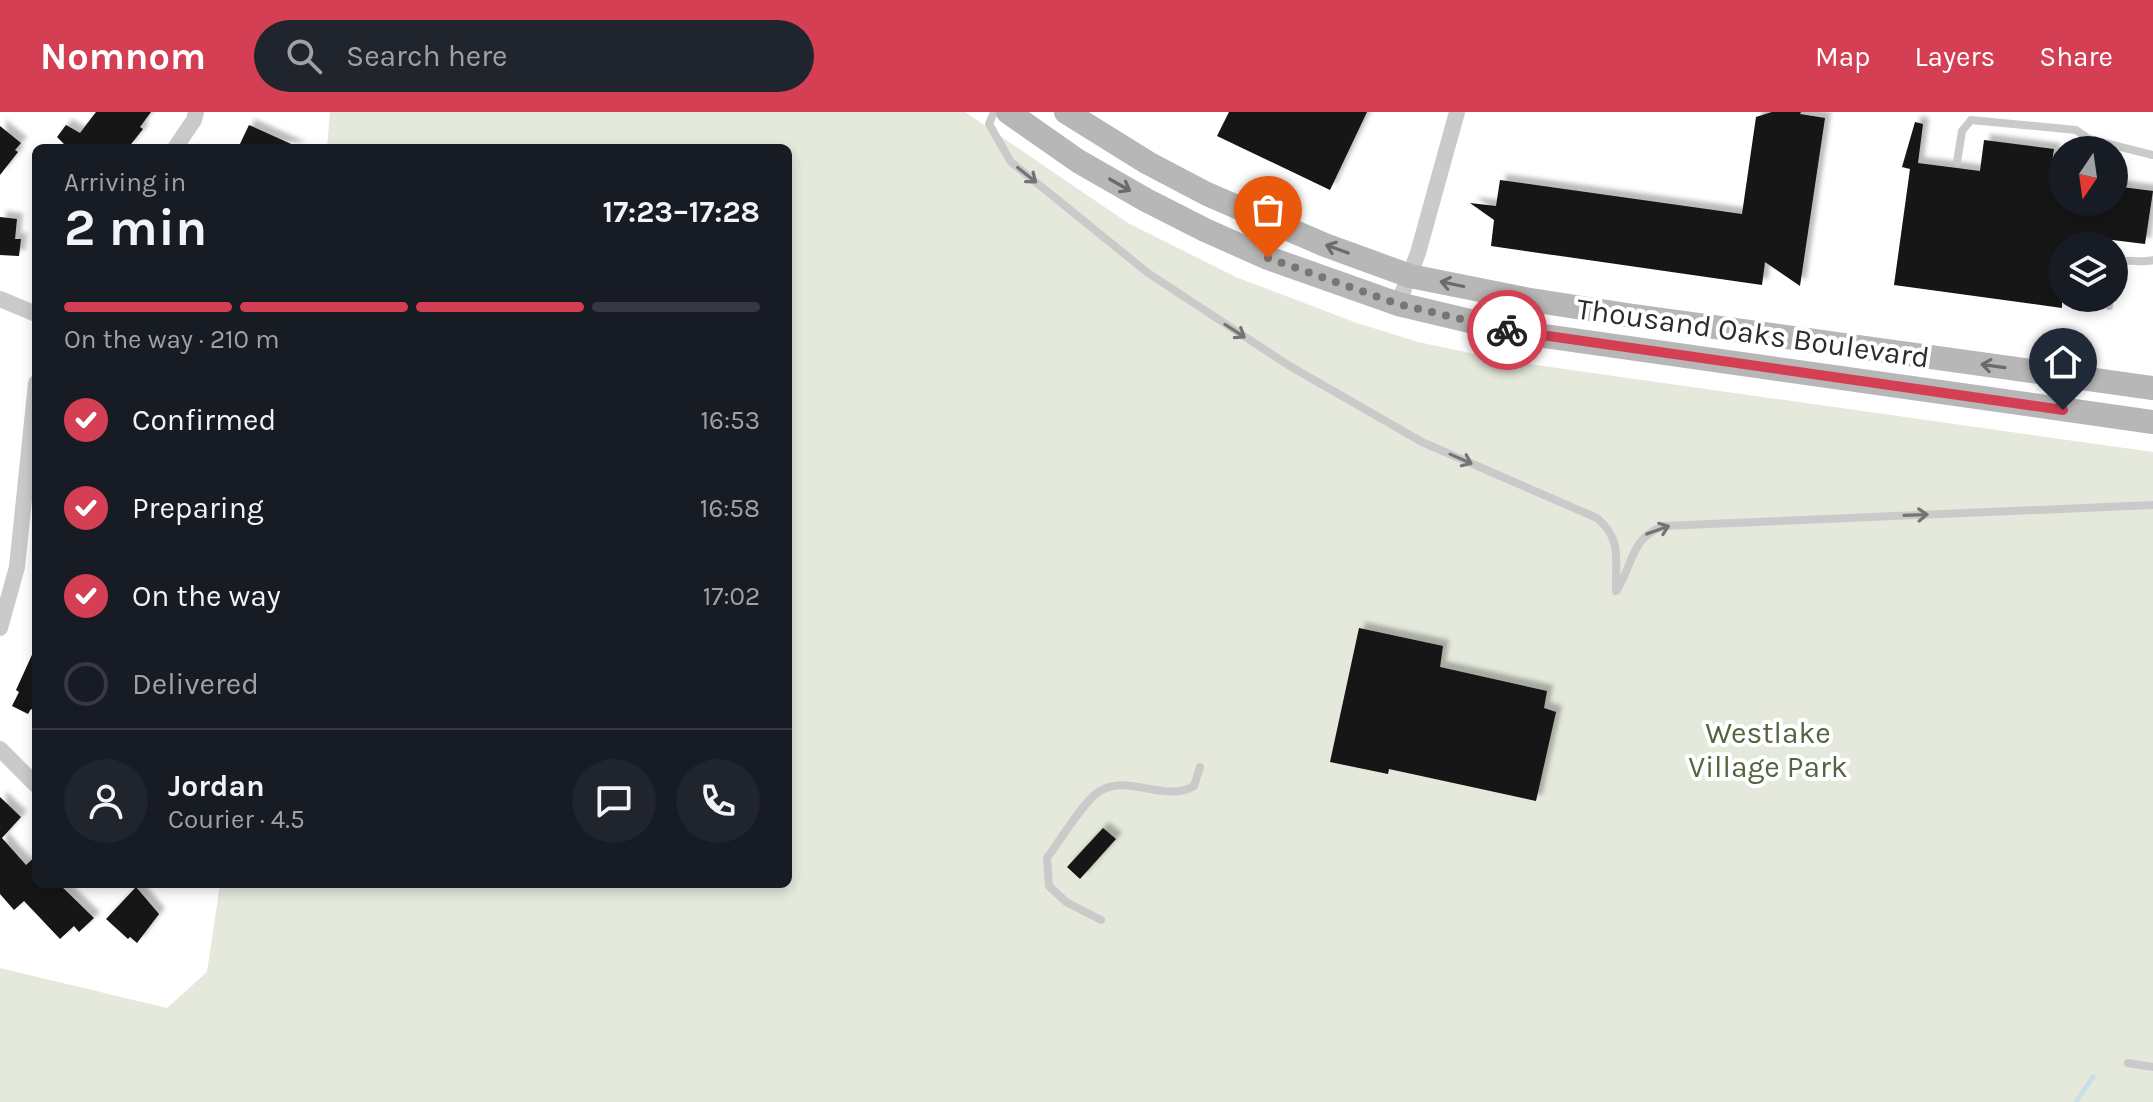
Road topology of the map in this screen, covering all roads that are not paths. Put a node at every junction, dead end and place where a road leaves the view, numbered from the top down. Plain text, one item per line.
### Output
1 (196, 112) edge
2 (994, 112) edge
3 (1008, 112) edge
4 (1066, 112) edge
5 (1457, 112) edge
6 (178, 144) edge
7 (2153, 155) edge
8 (1957, 162) dead end
9 (2153, 260) edge
10 (2128, 261) edge
11 (1410, 276) junction
12 (0, 299) edge
13 (1398, 304) junction
14 (32, 312) edge
15 (2153, 388) edge
16 (32, 422) edge
17 (2153, 422) edge
18 (2153, 505) edge
19 (0, 628) edge
20 (0, 749) edge
21 (1200, 767) dead end
22 (32, 781) edge
23 (1101, 920) dead end
24 (2128, 1063) dead end
25 (2153, 1067) edge

1 - 6 street
2 -> 18 lane
3 -> 13 main road, Thousand Oaks Boulevard
11 -> 4 main road, Thousand Oaks Boulevard
5 - 11 street
7 - 8 lane
9 - 10 lane
11 - 13 street
15 -> 11 main road, Thousand Oaks Boulevard
12 - 14 street
13 - 17 main road, Thousand Oaks Boulevard
16 - 19 street
20 - 22 street
21 - 23 lane
24 - 25 lane

